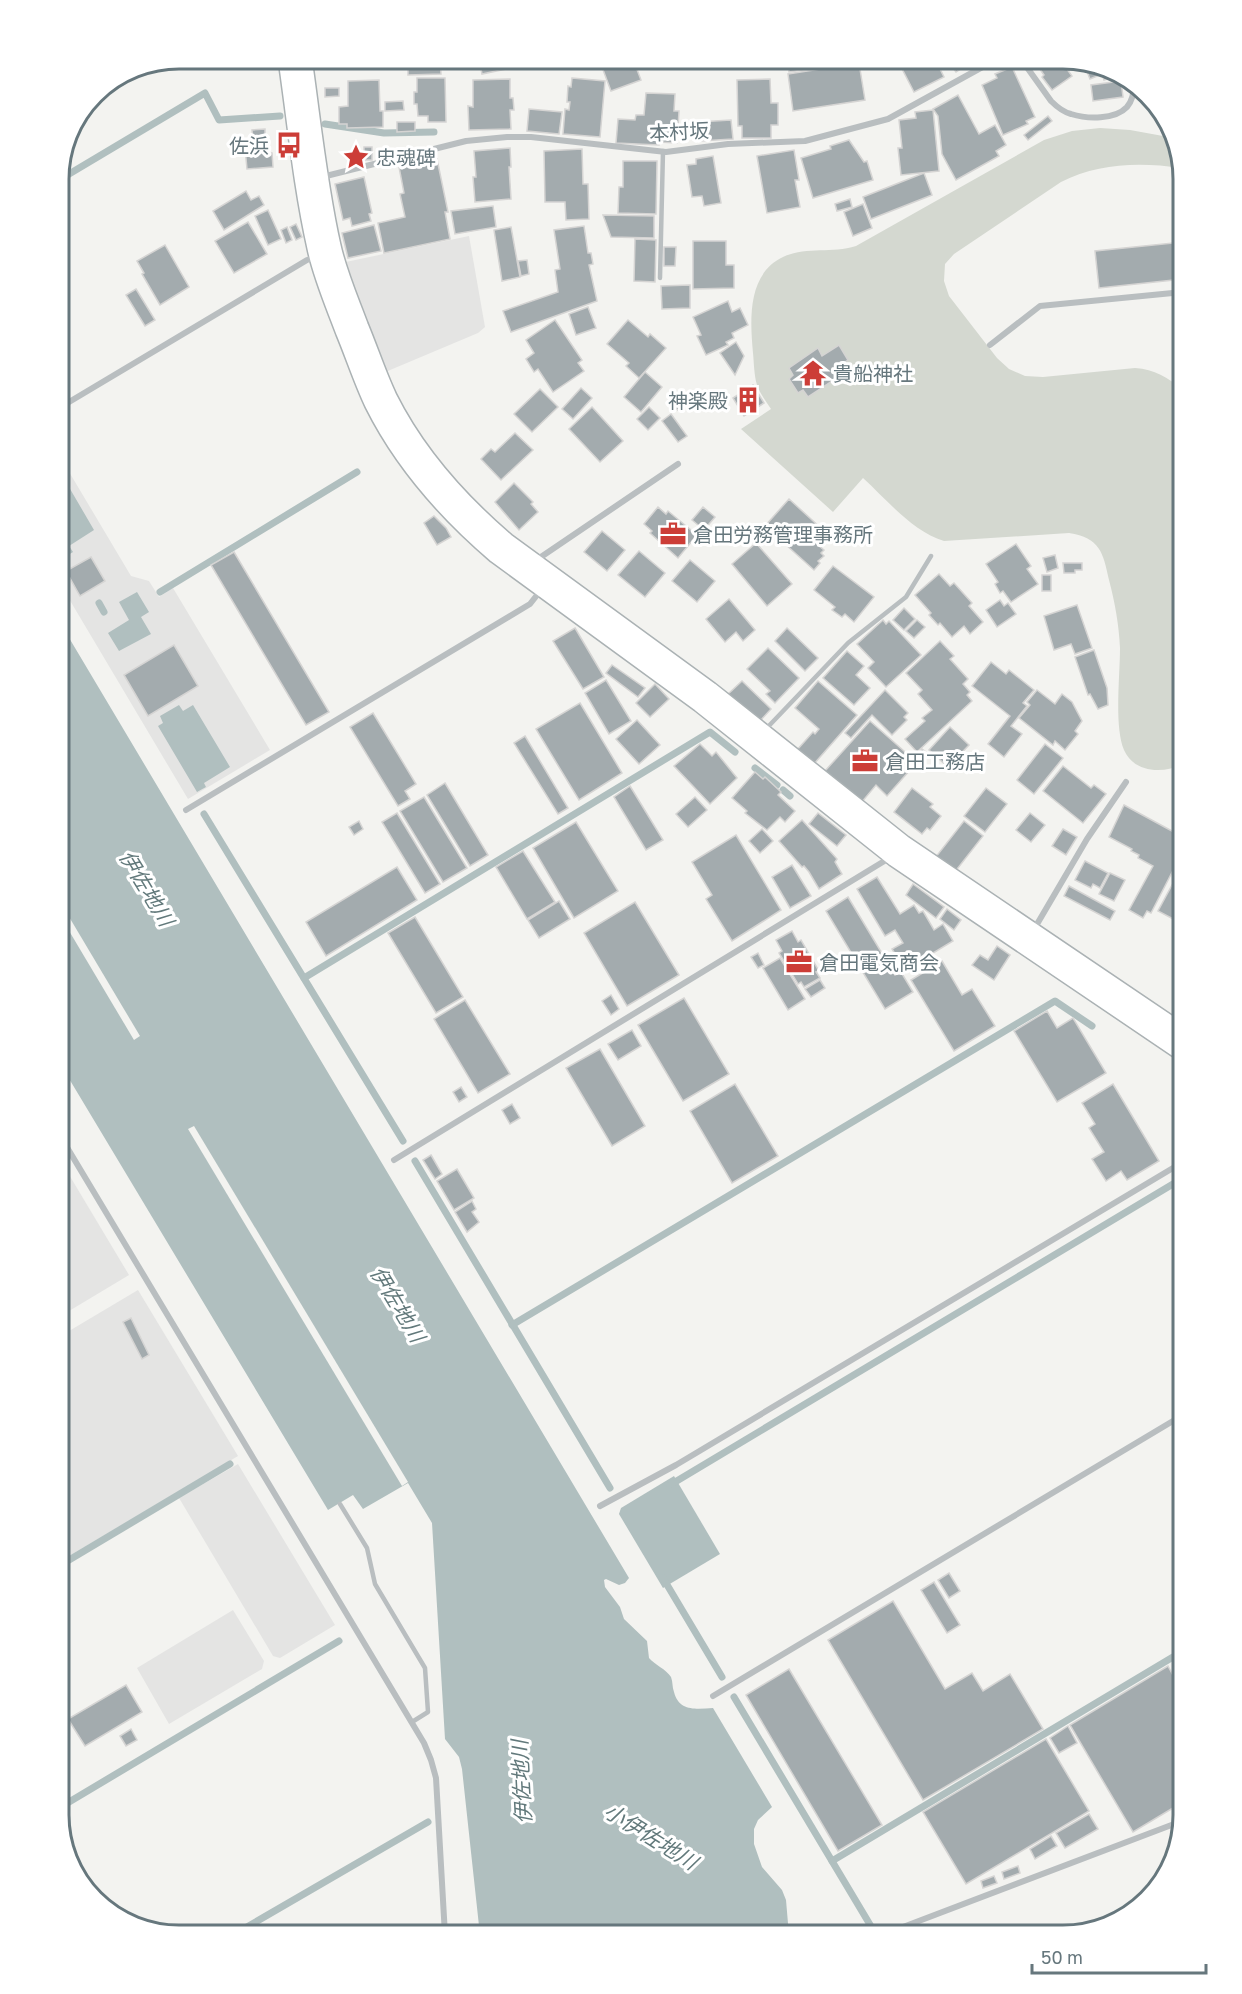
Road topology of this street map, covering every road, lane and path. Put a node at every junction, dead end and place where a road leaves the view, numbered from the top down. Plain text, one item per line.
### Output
1 (298, 69) edge
2 (979, 69) edge
3 (1029, 69) edge
4 (1133, 95) edge
5 (663, 152) junction
6 (312, 179) junction
7 (326, 254) junction
8 (660, 278) dead end
9 (1173, 293) edge
10 (990, 345) dead end
11 (69, 402) edge
12 (678, 464) dead end
13 (931, 556) dead end
14 (538, 575) junction
15 (758, 739) junction
16 (1126, 782) dead end
17 (186, 810) dead end
18 (895, 848) junction
19 (1029, 939) junction
20 (1173, 1035) edge
21 (69, 1151) edge
22 (394, 1160) dead end
23 (1173, 1169) edge
24 (1173, 1422) edge
25 (340, 1504) dead end
26 (600, 1506) dead end
27 (713, 1696) dead end
28 (412, 1722) junction
29 (1172, 1825) edge
30 (444, 1925) edge
31 (908, 1925) edge

1 - 6 street
2 - 5 street, 本村坂
3 - 4 street
5 - 6 street, 本村坂
5 - 8 lane
6 - 7 street
7 - 11 street
7 - 14 street
9 - 10 street
12 - 14 street
13 - 15 lane
14 - 15 street
14 - 17 street
15 - 18 street
16 - 19 street
18 - 19 street
18 - 22 street
19 - 20 street
21 - 28 street
23 - 26 street
24 - 27 street
25 - 28 lane
28 - 30 street
29 - 31 street

